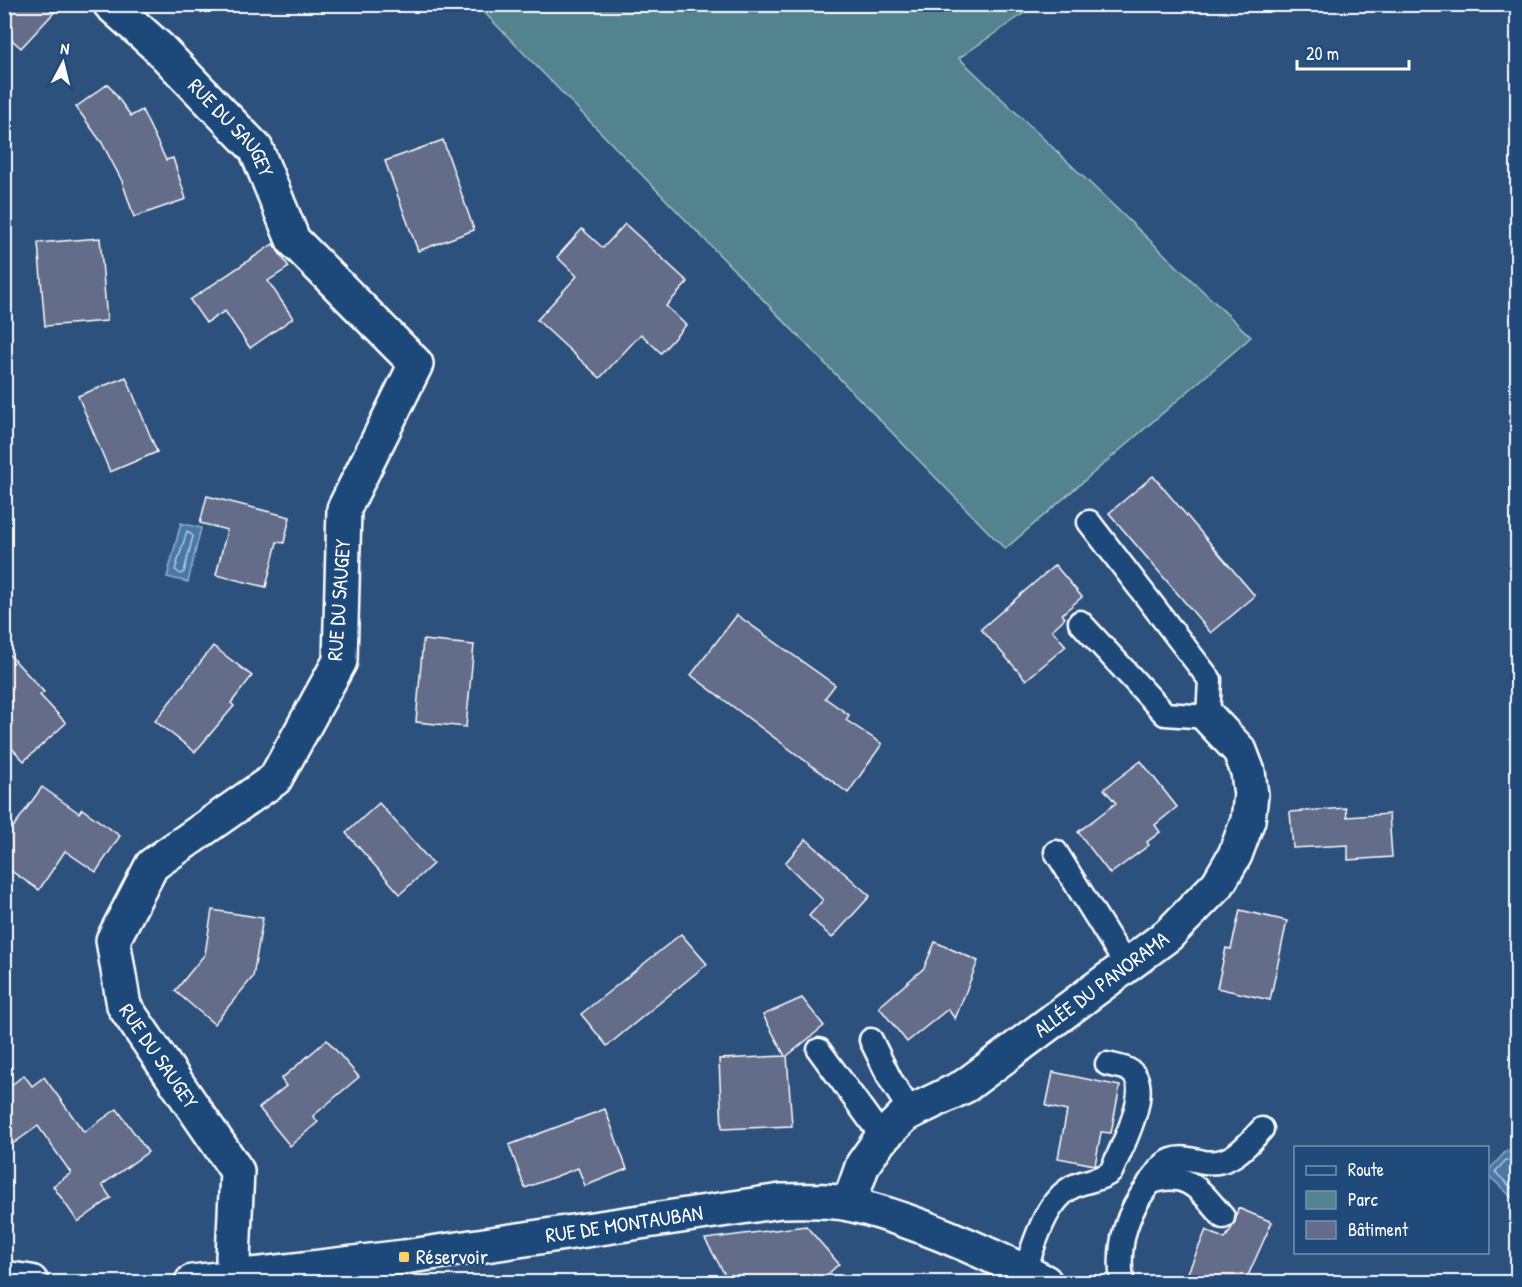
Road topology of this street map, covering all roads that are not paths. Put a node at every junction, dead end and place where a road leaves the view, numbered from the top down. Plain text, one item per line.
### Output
1 (110, 4) edge
2 (1089, 522) dead end
3 (1080, 622) dead end
4 (1208, 717) junction
5 (1056, 852) dead end
6 (1126, 965) junction
7 (872, 1040) dead end
8 (819, 1050) dead end
9 (1107, 1064) dead end
10 (911, 1112) junction
11 (1262, 1130) dead end
12 (882, 1138) junction
13 (1149, 1183) junction
14 (849, 1204) junction
15 (1223, 1217) dead end
16 (406, 1270) edge
17 (1035, 1277) edge
18 (4, 1278) edge
19 (237, 1278) junction
20 (31, 1282) edge
21 (192, 1282) edge
22 (1122, 1282) edge

1 - 19 street, RUE DU SAUGEY
2 - 4 lane
3 - 4 lane
4 - 6 street, ALLÉE DU PANORAMA
5 - 6 lane
6 - 10 street, ALLÉE DU PANORAMA
7 - 10 lane
8 - 12 lane
9 - 17 lane
10 - 12 street, ALLÉE DU PANORAMA
11 - 13 lane
12 - 14 street, ALLÉE DU PANORAMA
13 - 15 lane
13 - 22 lane
14 - 16 street, RUE DE MONTAUBAN
14 - 17 street, RUE DE MONTAUBAN
16 - 19 street, RUE DE MONTAUBAN
18 - 20 street
19 - 21 street, RUE DE MONTAUBAN

